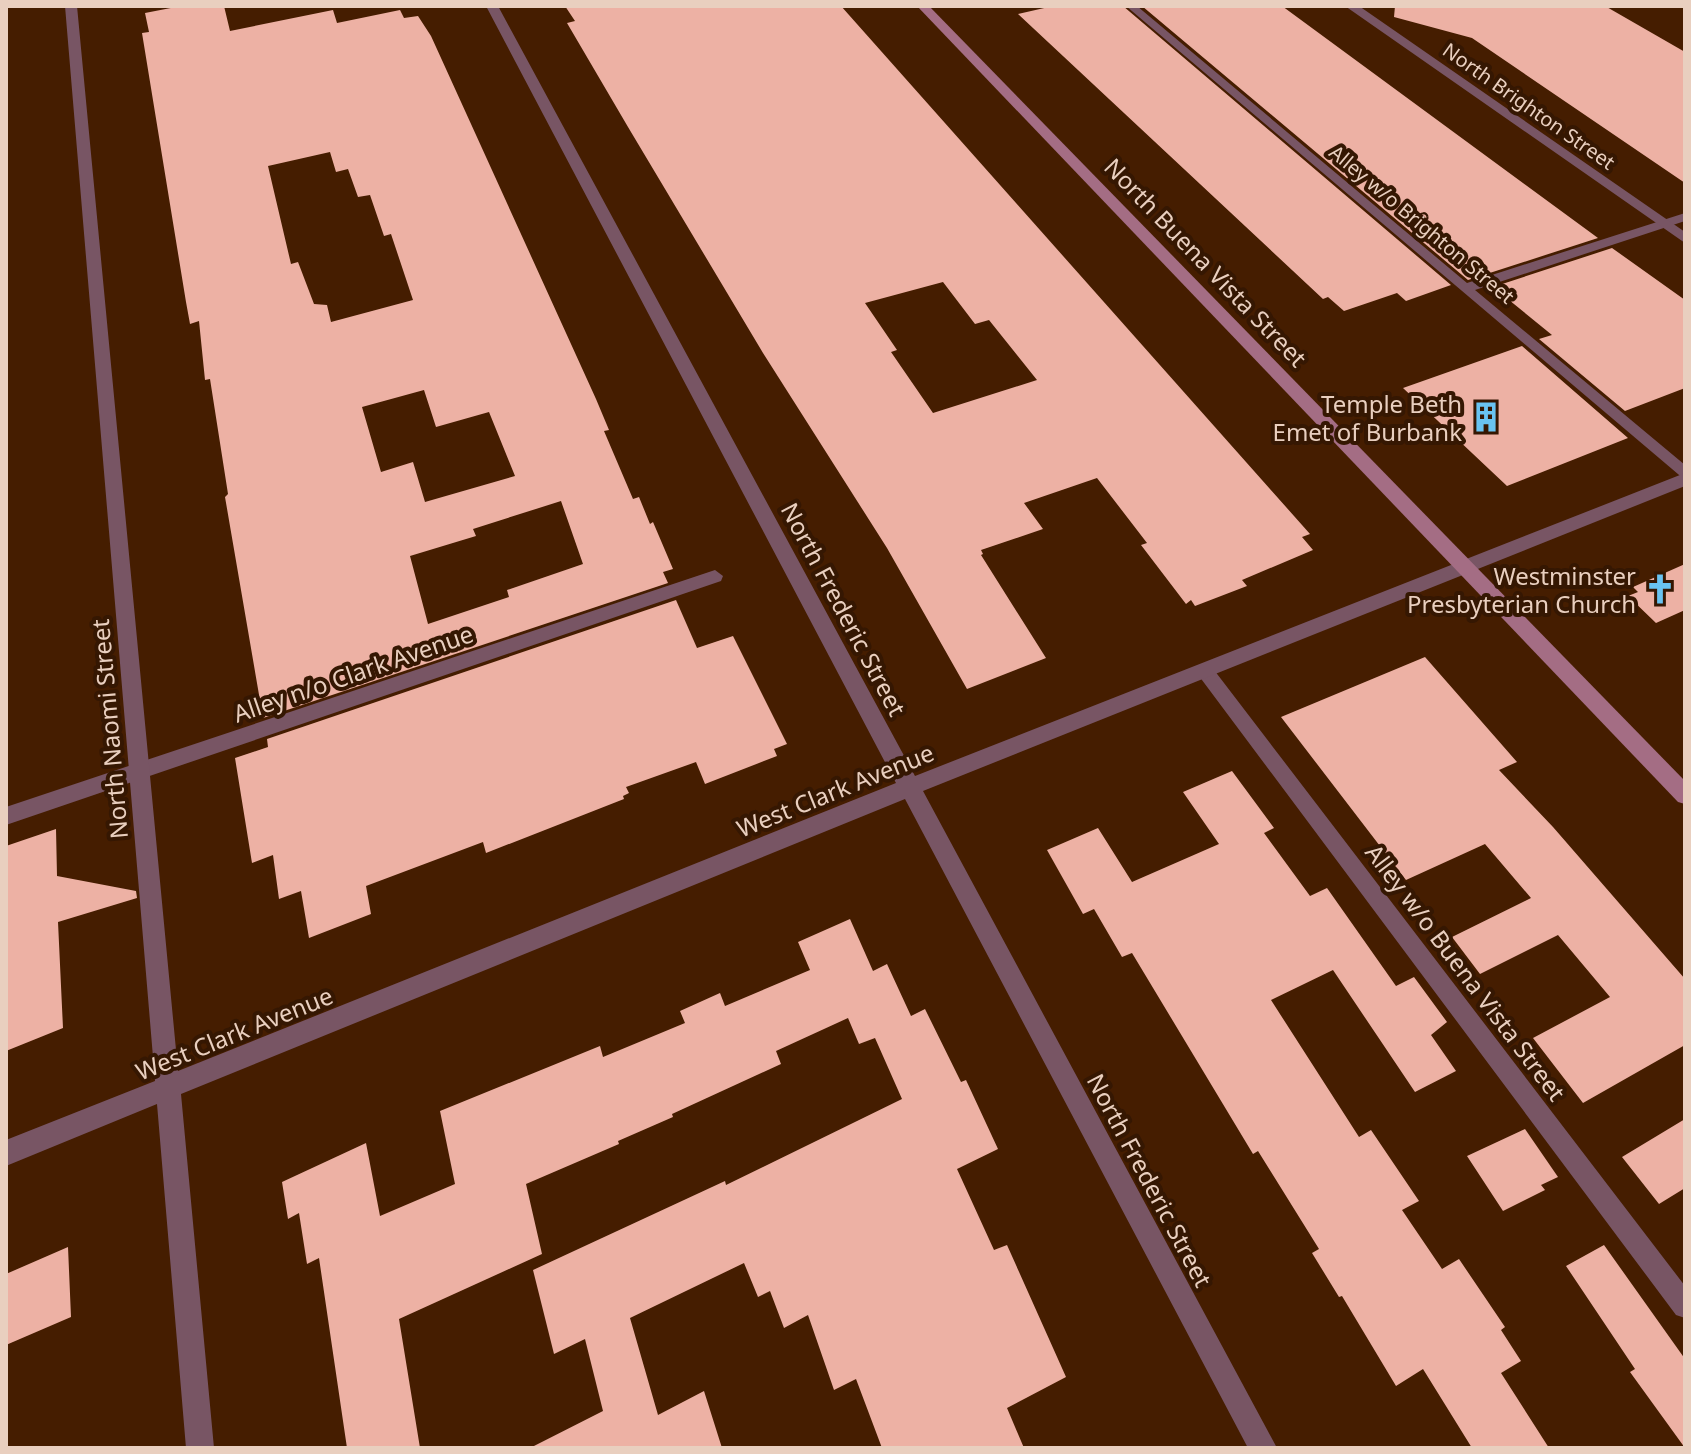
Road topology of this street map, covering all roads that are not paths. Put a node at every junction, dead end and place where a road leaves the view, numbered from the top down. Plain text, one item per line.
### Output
1 (71, 6) edge
2 (492, 6) edge
3 (923, 6) edge
4 (1131, 6) edge
5 (1351, 6) edge
6 (1685, 217) edge
7 (1664, 224) junction
8 (1685, 239) edge
9 (1466, 288) junction
10 (1685, 477) edge
11 (1461, 566) junction
12 (715, 576) dead end
13 (1205, 671) junction
14 (138, 771) junction
15 (910, 787) junction
16 (1685, 795) edge
17 (6, 816) edge
18 (170, 1087) junction
19 (6, 1153) edge
20 (1685, 1306) edge
21 (200, 1448) edge
22 (1263, 1448) edge

1 - 14 street, North Naomi Street
2 - 15 street, North Frederic Street
3 - 11 main road, North Buena Vista Street
4 - 9 lane, Alley w/o Brighton Street
5 - 7 street, North Brighton Street
6 - 7 lane
7 - 8 street, North Brighton Street
7 - 9 lane
9 - 10 lane, Alley w/o Brighton Street
10 - 11 street, West Clark Avenue
11 - 13 street, West Clark Avenue
11 - 16 main road, North Buena Vista Street
12 - 14 lane, Alley n/o Clark Avenue
13 - 15 street, West Clark Avenue
13 - 20 lane, Alley w/o Buena Vista Street
14 - 17 lane, Alley n/o Clark Avenue
14 - 18 street, North Naomi Street
15 - 18 street, West Clark Avenue
15 - 22 street, North Frederic Street
18 - 19 street, West Clark Avenue
18 - 21 street, North Naomi Street

